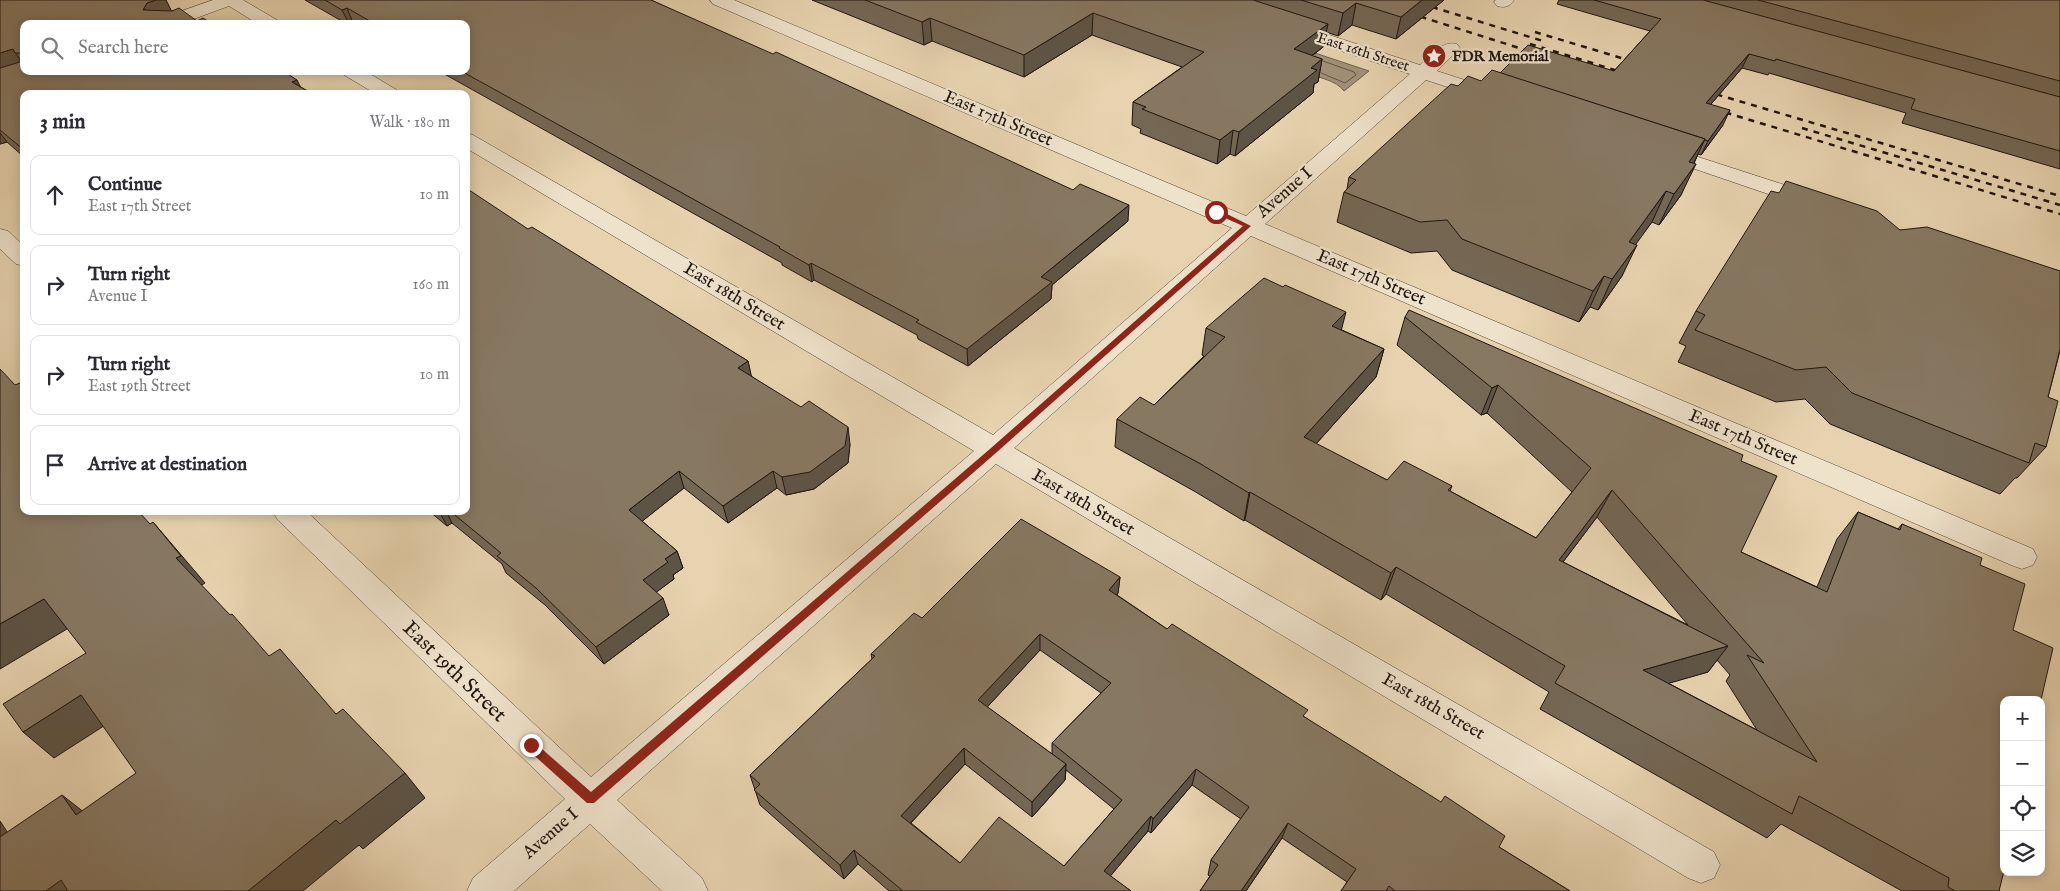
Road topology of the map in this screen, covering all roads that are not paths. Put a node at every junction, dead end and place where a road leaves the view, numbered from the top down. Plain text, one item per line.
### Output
1 (230, 0) edge
2 (719, 0) edge
3 (173, 20) edge
4 (264, 20) edge
5 (1273, 22) edge
6 (1451, 48) dead end
7 (1422, 72) junction
8 (359, 75) edge
9 (383, 90) edge
10 (1516, 103) edge
11 (470, 141) edge
12 (1638, 143) edge
13 (1835, 209) edge
14 (1248, 226) junction
15 (0, 236) edge
16 (20, 255) edge
17 (994, 450) junction
18 (291, 515) edge
19 (2022, 557) dead end
20 (591, 799) junction
21 (1701, 865) dead end
22 (486, 891) edge
23 (689, 891) edge

1 - 3 street
1 - 4 street
2 - 14 street, East 17th Street
5 - 7 street, East 16th Street
6 - 7 street, Avenue I
7 - 10 street, East 16th Street
7 - 14 street, Avenue I
8 - 9 street
11 - 17 street, East 18th Street
12 - 13 street
14 - 17 street, Avenue I
14 - 19 street, East 17th Street
15 - 16 street
17 - 20 street, Avenue I
17 - 21 street, East 18th Street
18 - 20 street, East 19th Street
20 - 22 street, Avenue I
20 - 23 street, East 19th Street

